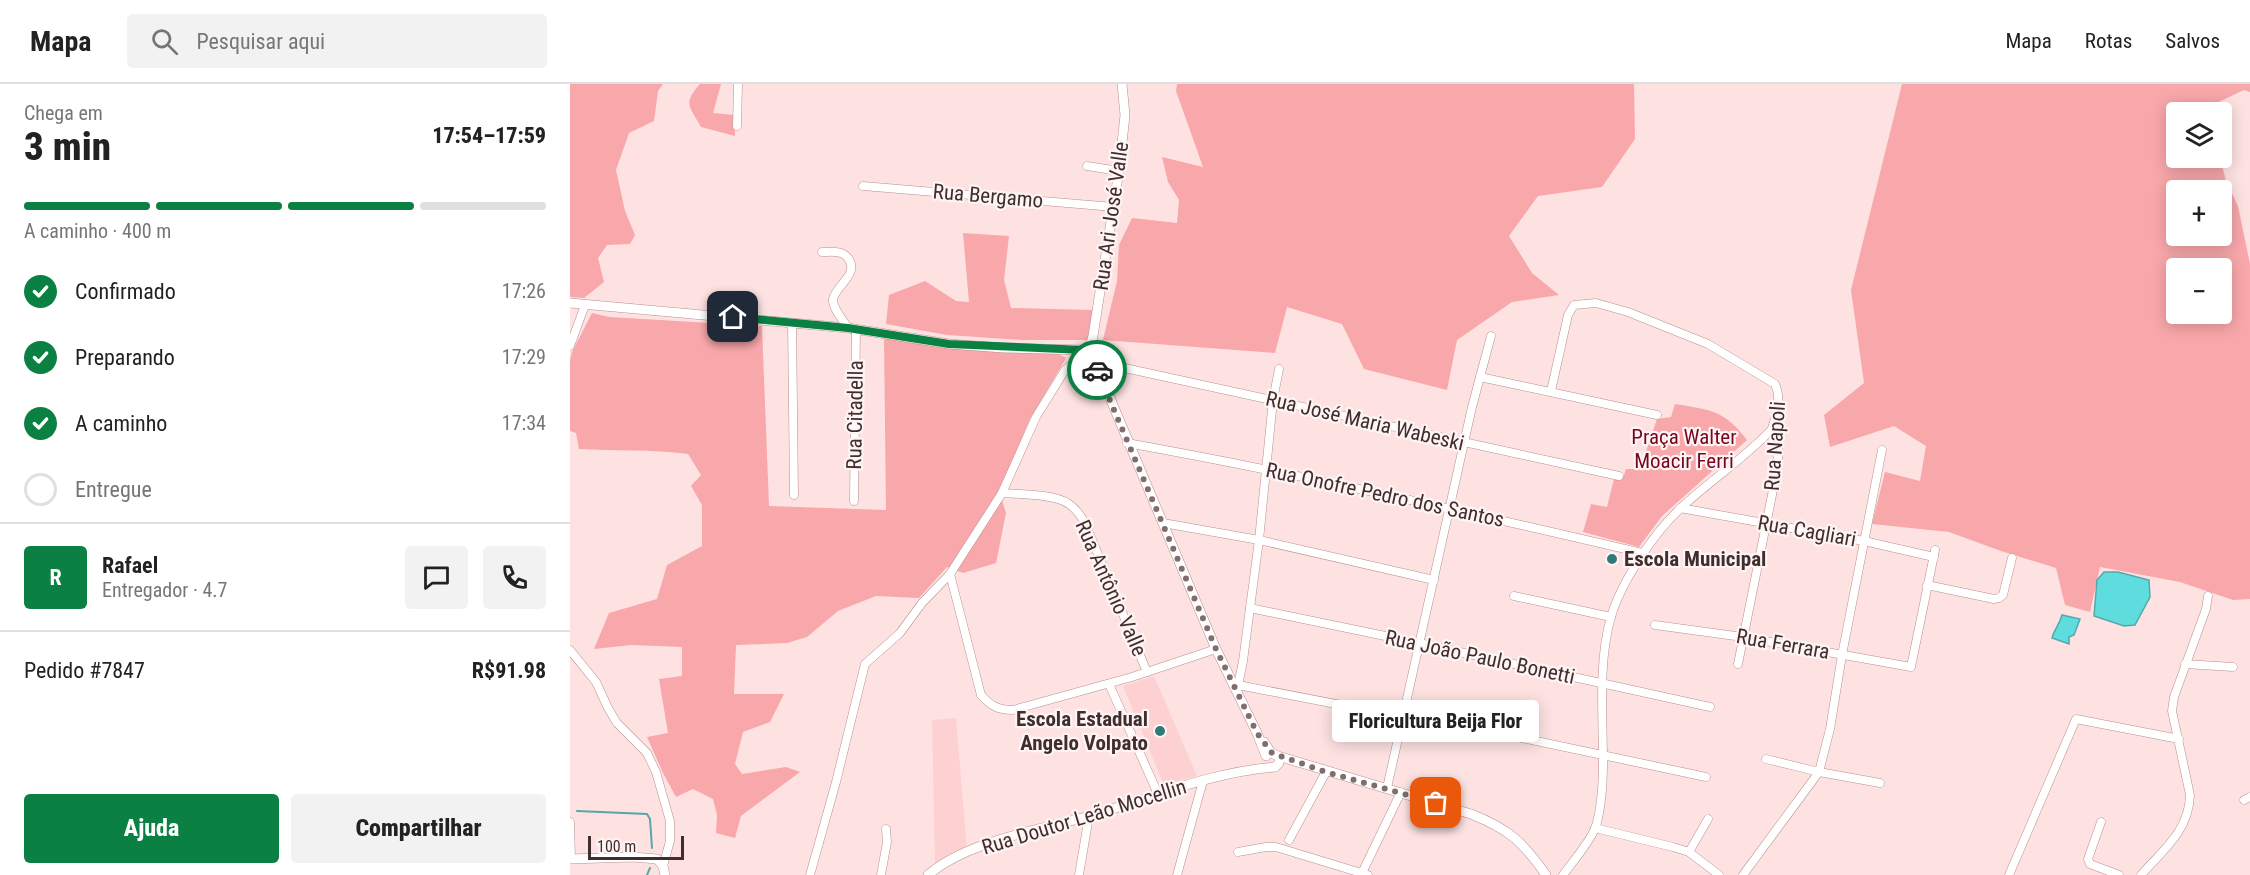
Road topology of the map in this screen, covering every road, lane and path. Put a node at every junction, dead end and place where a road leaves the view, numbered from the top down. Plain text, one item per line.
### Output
1 (738, 84) edge
2 (1122, 84) edge
3 (738, 126) dead end
4 (1087, 166) dead end
5 (1119, 171) junction
6 (863, 186) dead end
7 (1114, 207) junction
8 (822, 252) dead end
9 (570, 303) edge
10 (585, 305) junction
11 (792, 323) junction
12 (852, 329) junction
13 (1491, 336) dead end
14 (570, 346) edge
15 (1084, 352) junction
16 (1111, 365) junction
17 (1279, 369) dead end
18 (1099, 372) junction
19 (1480, 377) junction
20 (1551, 391) junction
21 (1273, 400) junction
22 (1657, 415) dead end
23 (1772, 429) junction
24 (1127, 443) junction
25 (1464, 443) junction
26 (1882, 450) dead end
27 (1266, 468) junction
28 (1618, 476) dead end
29 (1002, 493) junction
30 (794, 495) dead end
31 (854, 501) dead end
32 (1449, 508) junction
33 (1680, 508) junction
34 (1163, 523) junction
35 (1765, 524) junction
36 (1259, 540) junction
37 (1864, 541) junction
38 (1642, 553) junction
39 (2012, 558) dead end
40 (950, 574) junction
41 (1434, 580) junction
42 (1927, 585) junction
43 (1514, 596) dead end
44 (2208, 596) dead end
45 (1250, 608) junction
46 (1611, 617) junction
47 (1655, 625) dead end
48 (1743, 637) junction
49 (1419, 642) junction
50 (1216, 649) junction
51 (570, 650) edge
52 (1842, 655) junction
53 (1738, 664) dead end
54 (2185, 664) junction
55 (2234, 667) dead end
56 (1147, 672) junction
57 (1109, 684) junction
58 (1603, 684) junction
59 (1238, 688) junction
60 (1710, 707) dead end
61 (1402, 717) junction
62 (1475, 728) dead end
63 (2179, 739) junction
64 (1603, 756) junction
65 (1766, 759) dead end
66 (1271, 760) junction
67 (1326, 772) junction
68 (1819, 772) junction
69 (1706, 777) dead end
70 (1203, 781) junction
71 (1880, 783) dead end
72 (1387, 788) junction
73 (1401, 792) junction
74 (1158, 794) junction
75 (1089, 816) junction
76 (1708, 819) dead end
77 (570, 822) edge
78 (2101, 822) dead end
79 (1595, 828) junction
80 (886, 829) dead end
81 (1289, 840) dead end
82 (1238, 852) dead end
83 (1689, 852) junction
84 (571, 858) edge
85 (664, 870) edge
86 (1365, 874) edge
87 (810, 875) edge
88 (881, 875) edge
89 (927, 875) edge
90 (1079, 875) edge
91 (1177, 875) edge
92 (1546, 875) edge
93 (1563, 875) edge
94 (1719, 875) edge
95 (1743, 875) edge
96 (2009, 875) edge
97 (2119, 875) edge
98 (2141, 875) edge

1 - 3 street
2 - 5 street, Rua Ari José Valle
4 - 5 street
5 - 7 street, Rua Ari José Valle
6 - 7 street, Rua Bergamo
7 - 15 street, Rua Ari José Valle
8 - 12 street
9 - 10 street
10 - 11 street
10 - 14 street
11 - 12 street
11 - 30 street
12 - 15 street
12 - 31 street, Rua Citadella
13 - 19 street
15 - 16 street, Rua José Maria Wabeski
15 - 18 street
15 - 29 street
16 - 18 street
16 - 21 street, Rua José Maria Wabeski
17 - 21 street
18 - 24 street
19 - 20 street
19 - 25 street
20 - 22 street
20 - 23 street, Rua Napoli
21 - 25 street, Rua José Maria Wabeski
21 - 27 street
23 - 33 street
23 - 35 street, Rua Napoli
24 - 27 street, Rua Onofre Pedro dos Santos
24 - 34 street
25 - 28 street, Rua José Maria Wabeski
25 - 32 street
26 - 37 street
27 - 32 street, Rua Onofre Pedro dos Santos
27 - 36 street
29 - 40 street
29 - 56 street, Rua Antônio Valle
32 - 38 street, Rua Onofre Pedro dos Santos
32 - 41 street
33 - 35 street, Rua Cagliari
33 - 38 street
34 - 36 street
34 - 50 street
35 - 37 street, Rua Cagliari
35 - 48 street, Rua Napoli
36 - 41 street
36 - 45 street
37 - 42 street, Rua Cagliari
37 - 52 street
38 - 46 street
39 - 42 street
40 - 57 street
40 - 87 street
41 - 49 street
42 - 52 street, Rua Ferrara
43 - 46 street
44 - 54 street
45 - 49 street, Rua João Paulo Bonetti
45 - 59 street
46 - 58 street
47 - 48 street, Rua Ferrara
48 - 52 street, Rua Ferrara
48 - 53 street, Rua Napoli
49 - 58 street, Rua João Paulo Bonetti
49 - 61 street
50 - 56 street
50 - 59 street
51 - 85 street
52 - 68 street
54 - 55 street
54 - 63 street
56 - 57 street
57 - 74 street
58 - 60 street, Rua João Paulo Bonetti
58 - 64 street
59 - 61 street
59 - 66 street
61 - 72 street
62 - 64 street
63 - 96 street
63 - 98 street
64 - 69 street
64 - 79 street
65 - 68 street
66 - 67 street, Rua Doutor Leão Mocellin
66 - 70 street, Rua Doutor Leão Mocellin
67 - 72 street, Rua Doutor Leão Mocellin
67 - 81 street
68 - 71 street
68 - 95 street
70 - 74 street, Rua Doutor Leão Mocellin
70 - 91 street
72 - 73 street, Rua Doutor Leão Mocellin
73 - 86 street
73 - 92 street, Rua Doutor Leão Mocellin
74 - 75 street, Rua Doutor Leão Mocellin
75 - 89 street, Rua Doutor Leão Mocellin
75 - 90 street
76 - 83 street
77 - 84 street
78 - 97 street
79 - 83 street
79 - 93 street
80 - 88 street
82 - 86 street
83 - 94 street
84 - 85 street

